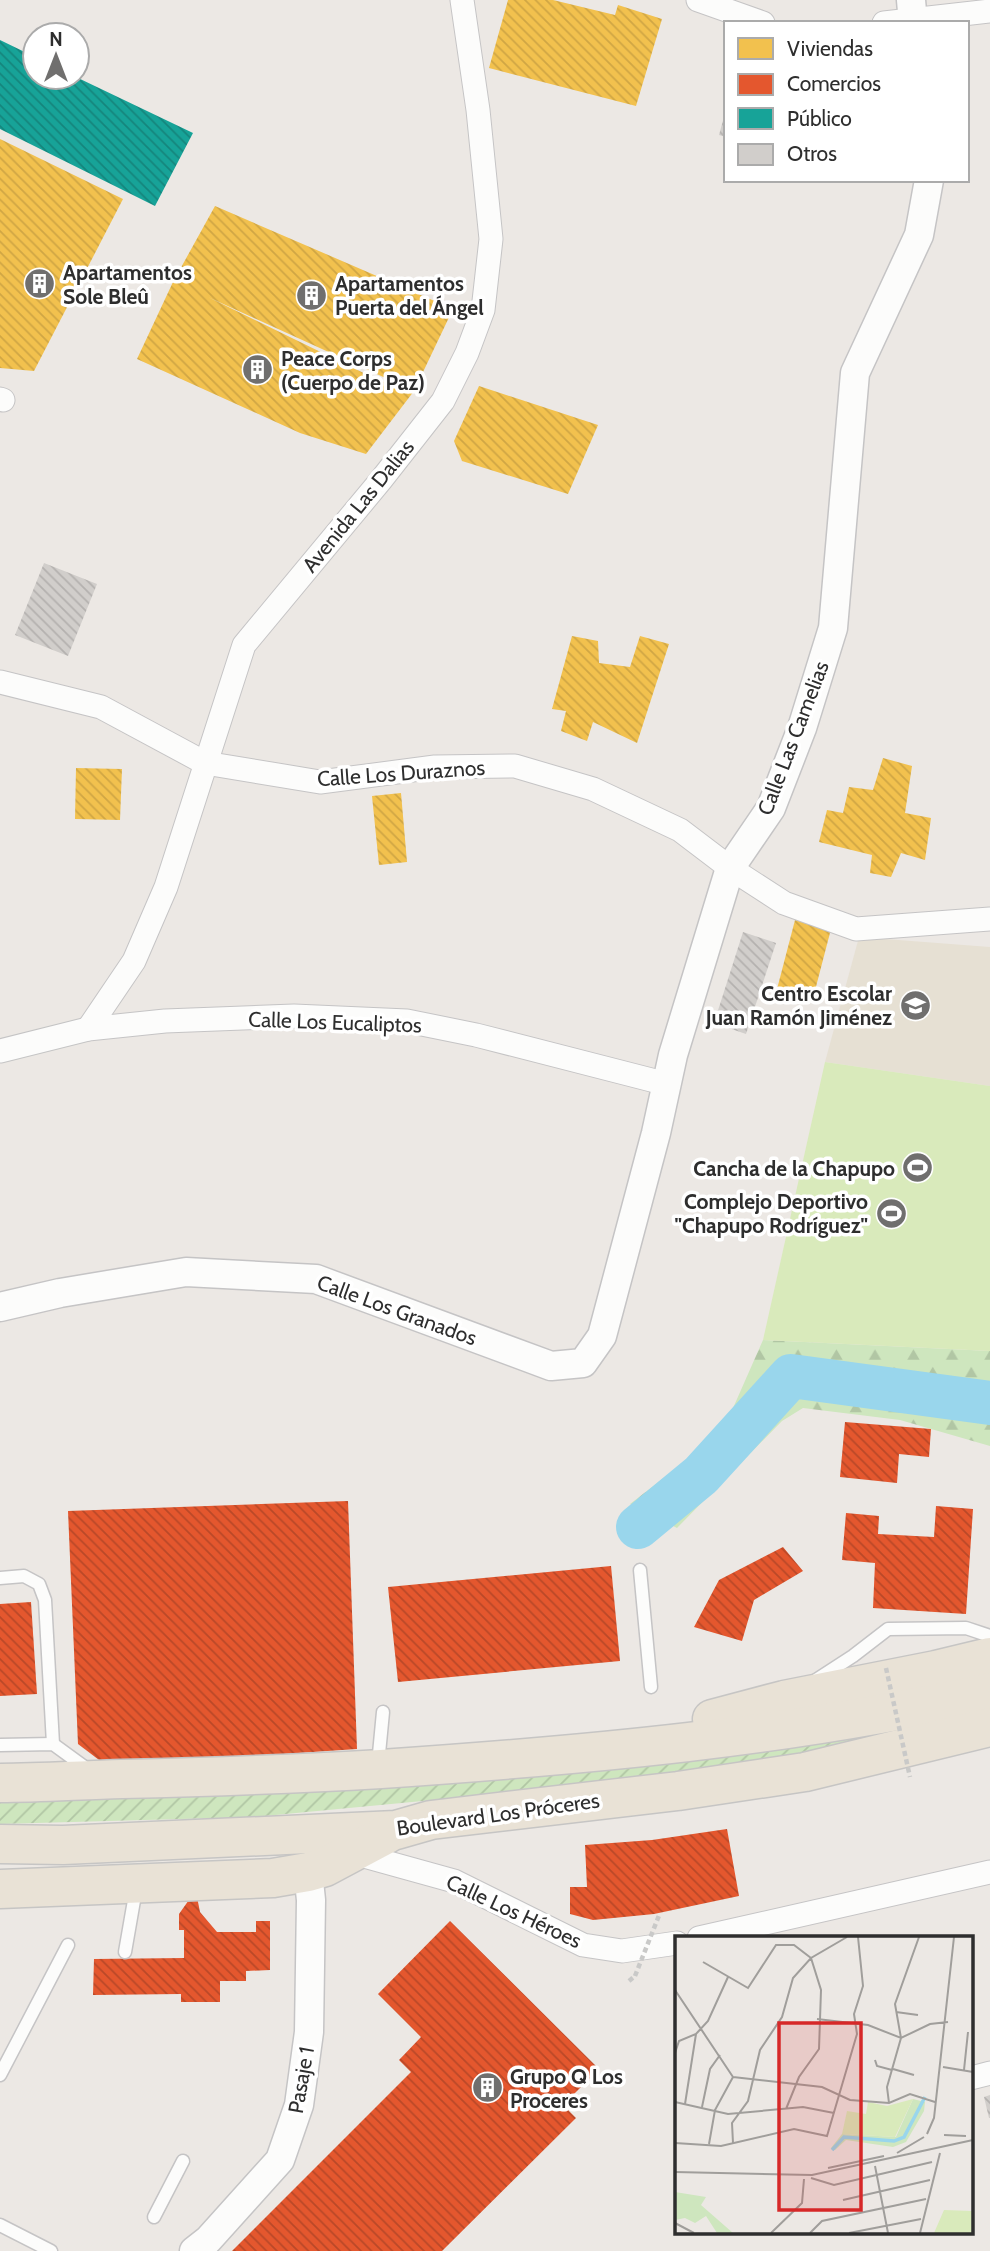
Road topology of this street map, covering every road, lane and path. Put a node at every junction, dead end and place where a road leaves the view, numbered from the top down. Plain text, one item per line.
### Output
1 (462, 0) edge
2 (698, 0) edge
3 (990, 11) edge
4 (913, 15) edge
5 (758, 21) edge
6 (891, 21) edge
7 (929, 182) edge
8 (0, 682) edge
9 (205, 763) junction
10 (730, 869) junction
11 (990, 919) edge
12 (117, 988) junction
13 (139, 1023) junction
14 (88, 1029) junction
15 (0, 1051) edge
16 (667, 1084) junction
17 (0, 1307) edge
18 (583, 1363) joint
19 (640, 1570) dead end
20 (0, 1578) edge
21 (990, 1636) edge
22 (990, 1657) edge
23 (886, 1668) dead end
24 (650, 1687) dead end
25 (990, 1692) edge
26 (784, 1700) junction
27 (383, 1712) dead end
28 (990, 1727) edge
29 (53, 1744) junction
30 (0, 1745) edge
31 (990, 1751) edge
32 (489, 1762) junction
33 (378, 1769) junction
34 (805, 1772) junction
35 (910, 1777) dead end
36 (101, 1780) junction
37 (0, 1783) edge
38 (396, 1830) junction
39 (0, 1844) edge
40 (353, 1853) junction
41 (308, 1872) junction
42 (990, 1872) edge
43 (137, 1885) junction
44 (0, 1889) edge
45 (660, 1913) dead end
46 (708, 1936) edge
47 (675, 1943) edge
48 (68, 1945) dead end
49 (125, 1952) dead end
50 (629, 1981) dead end
51 (990, 2073) edge
52 (0, 2075) edge
53 (972, 2078) edge
54 (183, 2161) dead end
55 (154, 2217) dead end
56 (0, 2225) edge
57 (51, 2251) edge
58 (194, 2251) edge

1 - 9 street, Avenida Las Dalias
2 - 5 street
3 - 4 street
4 - 6 street
7 - 10 street, Calle Las Camelias
8 - 9 street, Calle Los Duraznos
9 - 10 street, Calle Los Duraznos
9 - 12 street, Avenida Las Dalias
10 - 11 street, Calle Los Duraznos
10 - 16 street, Calle Las Camelias
12 - 13 street
12 - 14 street, Avenida Las Dalias
13 - 14 street, Calle Los Eucaliptos
13 - 16 street, Calle Los Eucaliptos
14 - 15 street, Calle Los Eucaliptos
16 - 18 street, Calle Las Camelias
17 - 18 street, Calle Los Granados
19 - 24 lane
20 - 29 lane
21 - 26 lane
22 - 26 highway
23 - 35 path, bridge
25 - 32 highway
26 - 32 highway
27 - 33 lane
28 - 34 highway, Boulevard Los Próceres
29 - 30 lane
29 - 36 lane
31 - 34 highway
32 - 33 highway
33 - 36 highway
34 - 38 highway, Boulevard Los Próceres
36 - 37 highway
38 - 39 highway, Boulevard Los Próceres
38 - 40 highway
40 - 41 highway
40 - 47 street, Calle Los Héroes
41 - 43 highway
41 - 58 street, Pasaje 1
42 - 46 street
43 - 44 highway
43 - 49 lane
45 - 50 path, bridge
48 - 52 lane
51 - 53 street
54 - 55 lane
56 - 57 lane

